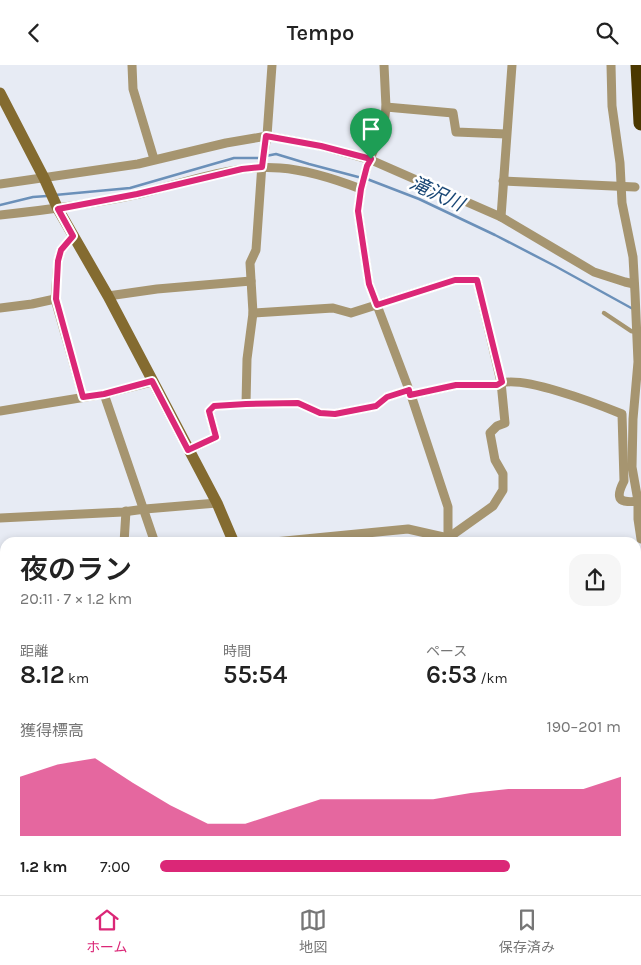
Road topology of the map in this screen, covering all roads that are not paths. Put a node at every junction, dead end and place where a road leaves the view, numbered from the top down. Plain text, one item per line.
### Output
1 (132, 65) edge
2 (272, 65) edge
3 (384, 65) edge
4 (512, 65) edge
5 (610, 65) edge
6 (638, 65) edge
7 (0, 93) edge
8 (386, 107) junction
9 (641, 123) edge
10 (506, 134) junction
11 (266, 136) junction
12 (154, 159) junction
13 (369, 163) junction
14 (262, 166) junction
15 (44, 178) junction
16 (503, 181) junction
17 (0, 184) edge
18 (362, 187) junction
19 (621, 187) junction
20 (635, 187) dead end
21 (58, 209) junction
22 (0, 215) edge
23 (500, 217) junction
24 (73, 236) junction
25 (251, 281) junction
26 (635, 288) junction
27 (108, 296) junction
28 (56, 299) junction
29 (377, 305) junction
30 (0, 308) edge
31 (253, 313) junction
32 (604, 313) dead end
33 (637, 330) junction
34 (152, 381) junction
35 (502, 382) junction
36 (410, 392) junction
37 (104, 394) junction
38 (83, 397) junction
39 (246, 404) junction
40 (0, 411) edge
41 (188, 450) junction
42 (639, 501) edge
43 (217, 503) junction
44 (144, 509) junction
45 (126, 511) junction
46 (0, 518) edge
47 (124, 537) edge
48 (153, 537) edge
49 (231, 537) edge
50 (326, 537) edge
51 (437, 537) edge
52 (448, 537) edge
53 (452, 537) edge
54 (641, 537) edge

1 - 12 street
2 - 11 street
3 - 8 street
4 - 10 street
5 - 19 street
6 - 9 highway
7 - 15 street
8 - 10 street
8 - 13 street
10 - 16 street
11 - 12 street
11 - 13 street
11 - 14 street
12 - 15 street
13 - 18 street
13 - 23 street
14 - 18 street
14 - 21 street
14 - 25 street
15 - 17 street
15 - 21 street
16 - 19 street
16 - 23 street
18 - 29 street
19 - 20 street
19 - 26 street
21 - 22 street
21 - 24 street
23 - 26 street
24 - 27 street
24 - 28 street
25 - 27 street
25 - 31 street
26 - 33 street
27 - 34 street
28 - 30 street
28 - 38 street
29 - 31 street
29 - 35 street
29 - 36 street
31 - 39 street
32 - 33 lane
33 - 42 street
34 - 37 street
34 - 41 street
35 - 36 street
35 - 42 street
35 - 53 street
36 - 39 street
36 - 52 street
37 - 38 street
37 - 44 street
38 - 40 street
39 - 41 street
41 - 43 street
42 - 54 street
43 - 44 street
43 - 49 street
44 - 45 street
44 - 48 street
45 - 46 street
45 - 47 street
50 - 51 street

